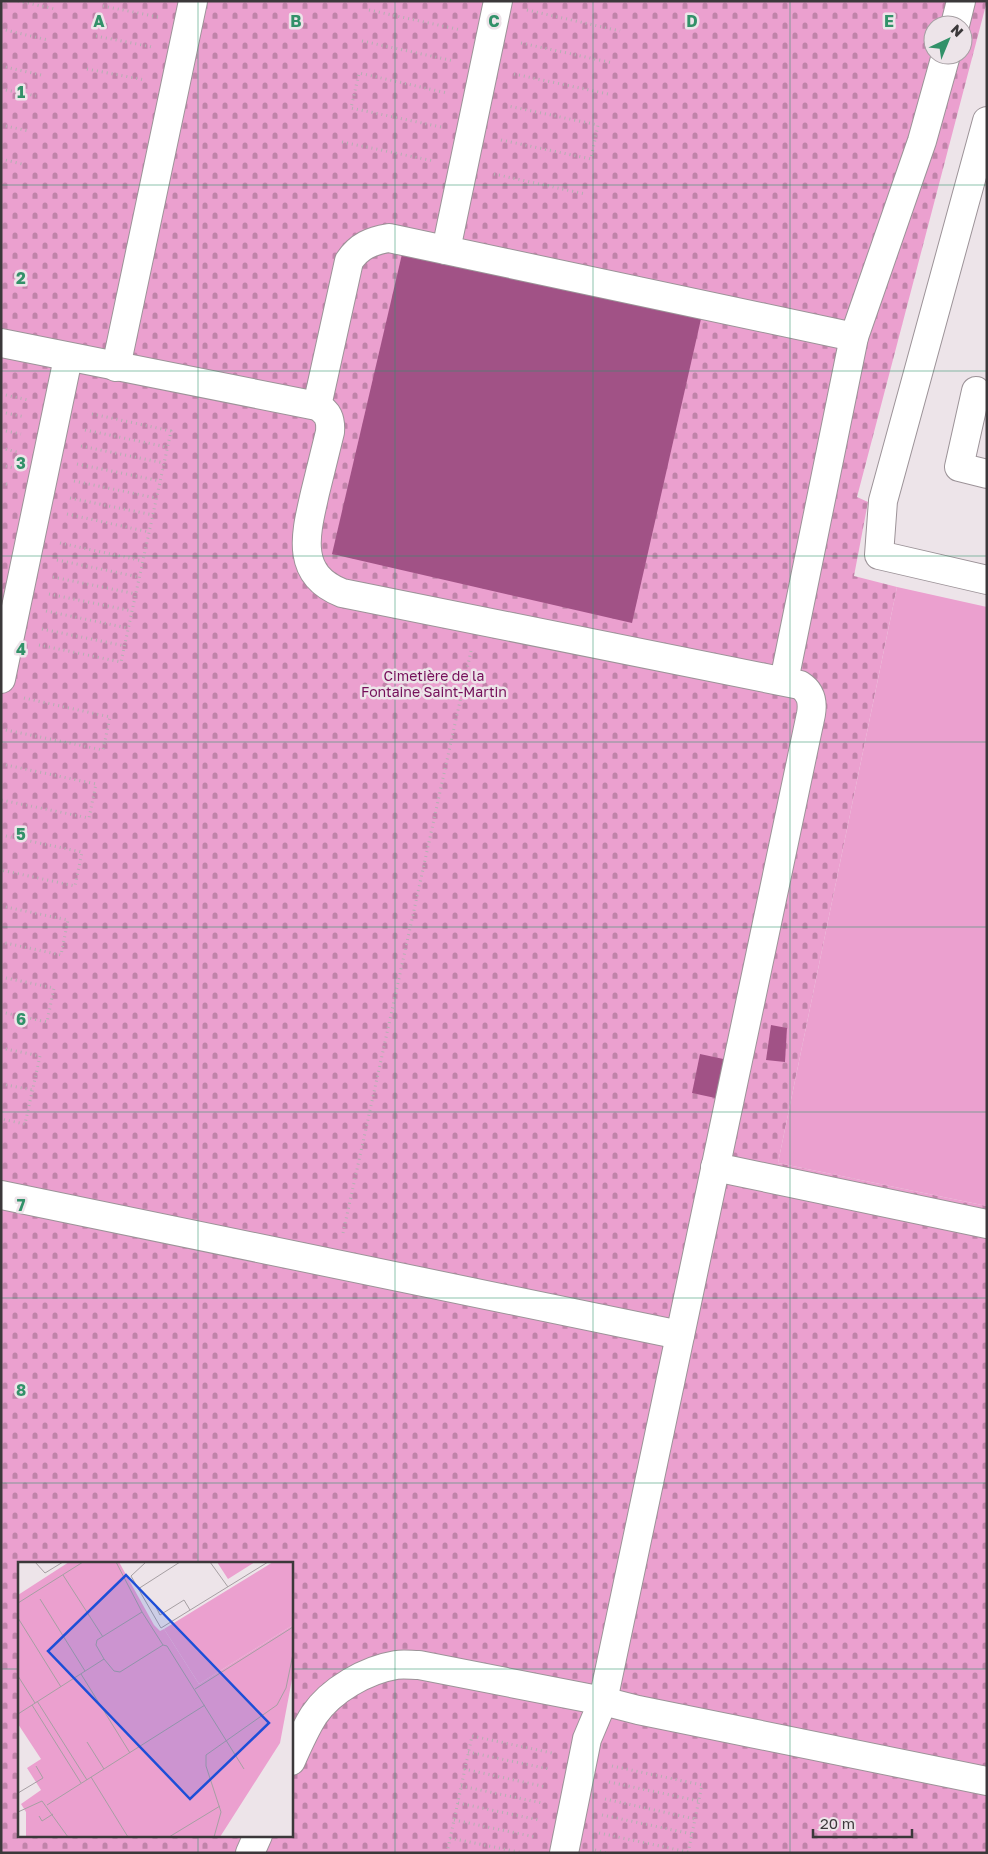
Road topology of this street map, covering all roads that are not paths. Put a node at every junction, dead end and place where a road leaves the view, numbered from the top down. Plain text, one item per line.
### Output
1 (961, 1) edge
2 (497, 3) edge
3 (191, 12) edge
4 (958, 15) edge
5 (943, 65) edge
6 (987, 121) edge
7 (981, 166) edge
8 (446, 250) junction
9 (854, 336) junction
10 (1, 343) edge
11 (68, 358) junction
12 (116, 367) junction
13 (976, 392) dead end
14 (317, 406) junction
15 (987, 474) edge
16 (987, 580) edge
17 (784, 681) junction
18 (10, 688) edge
19 (715, 1167) junction
20 (1, 1195) edge
21 (987, 1224) edge
22 (680, 1335) junction
23 (603, 1701) junction
24 (292, 1759) edge
25 (987, 1782) edge
26 (258, 1836) edge
27 (565, 1848) edge
28 (250, 1853) edge

1 - 4 street
2 - 8 street
3 - 12 street
5 - 9 street
6 - 7 street
7 - 16 street
8 - 9 street
8 - 14 street
9 - 17 street
10 - 11 street
11 - 12 street
11 - 18 street
12 - 14 street
13 - 15 street
14 - 17 street
17 - 19 street
19 - 21 street
19 - 22 street
20 - 22 street
22 - 23 street
23 - 24 street
23 - 25 street
23 - 27 street
26 - 28 street

